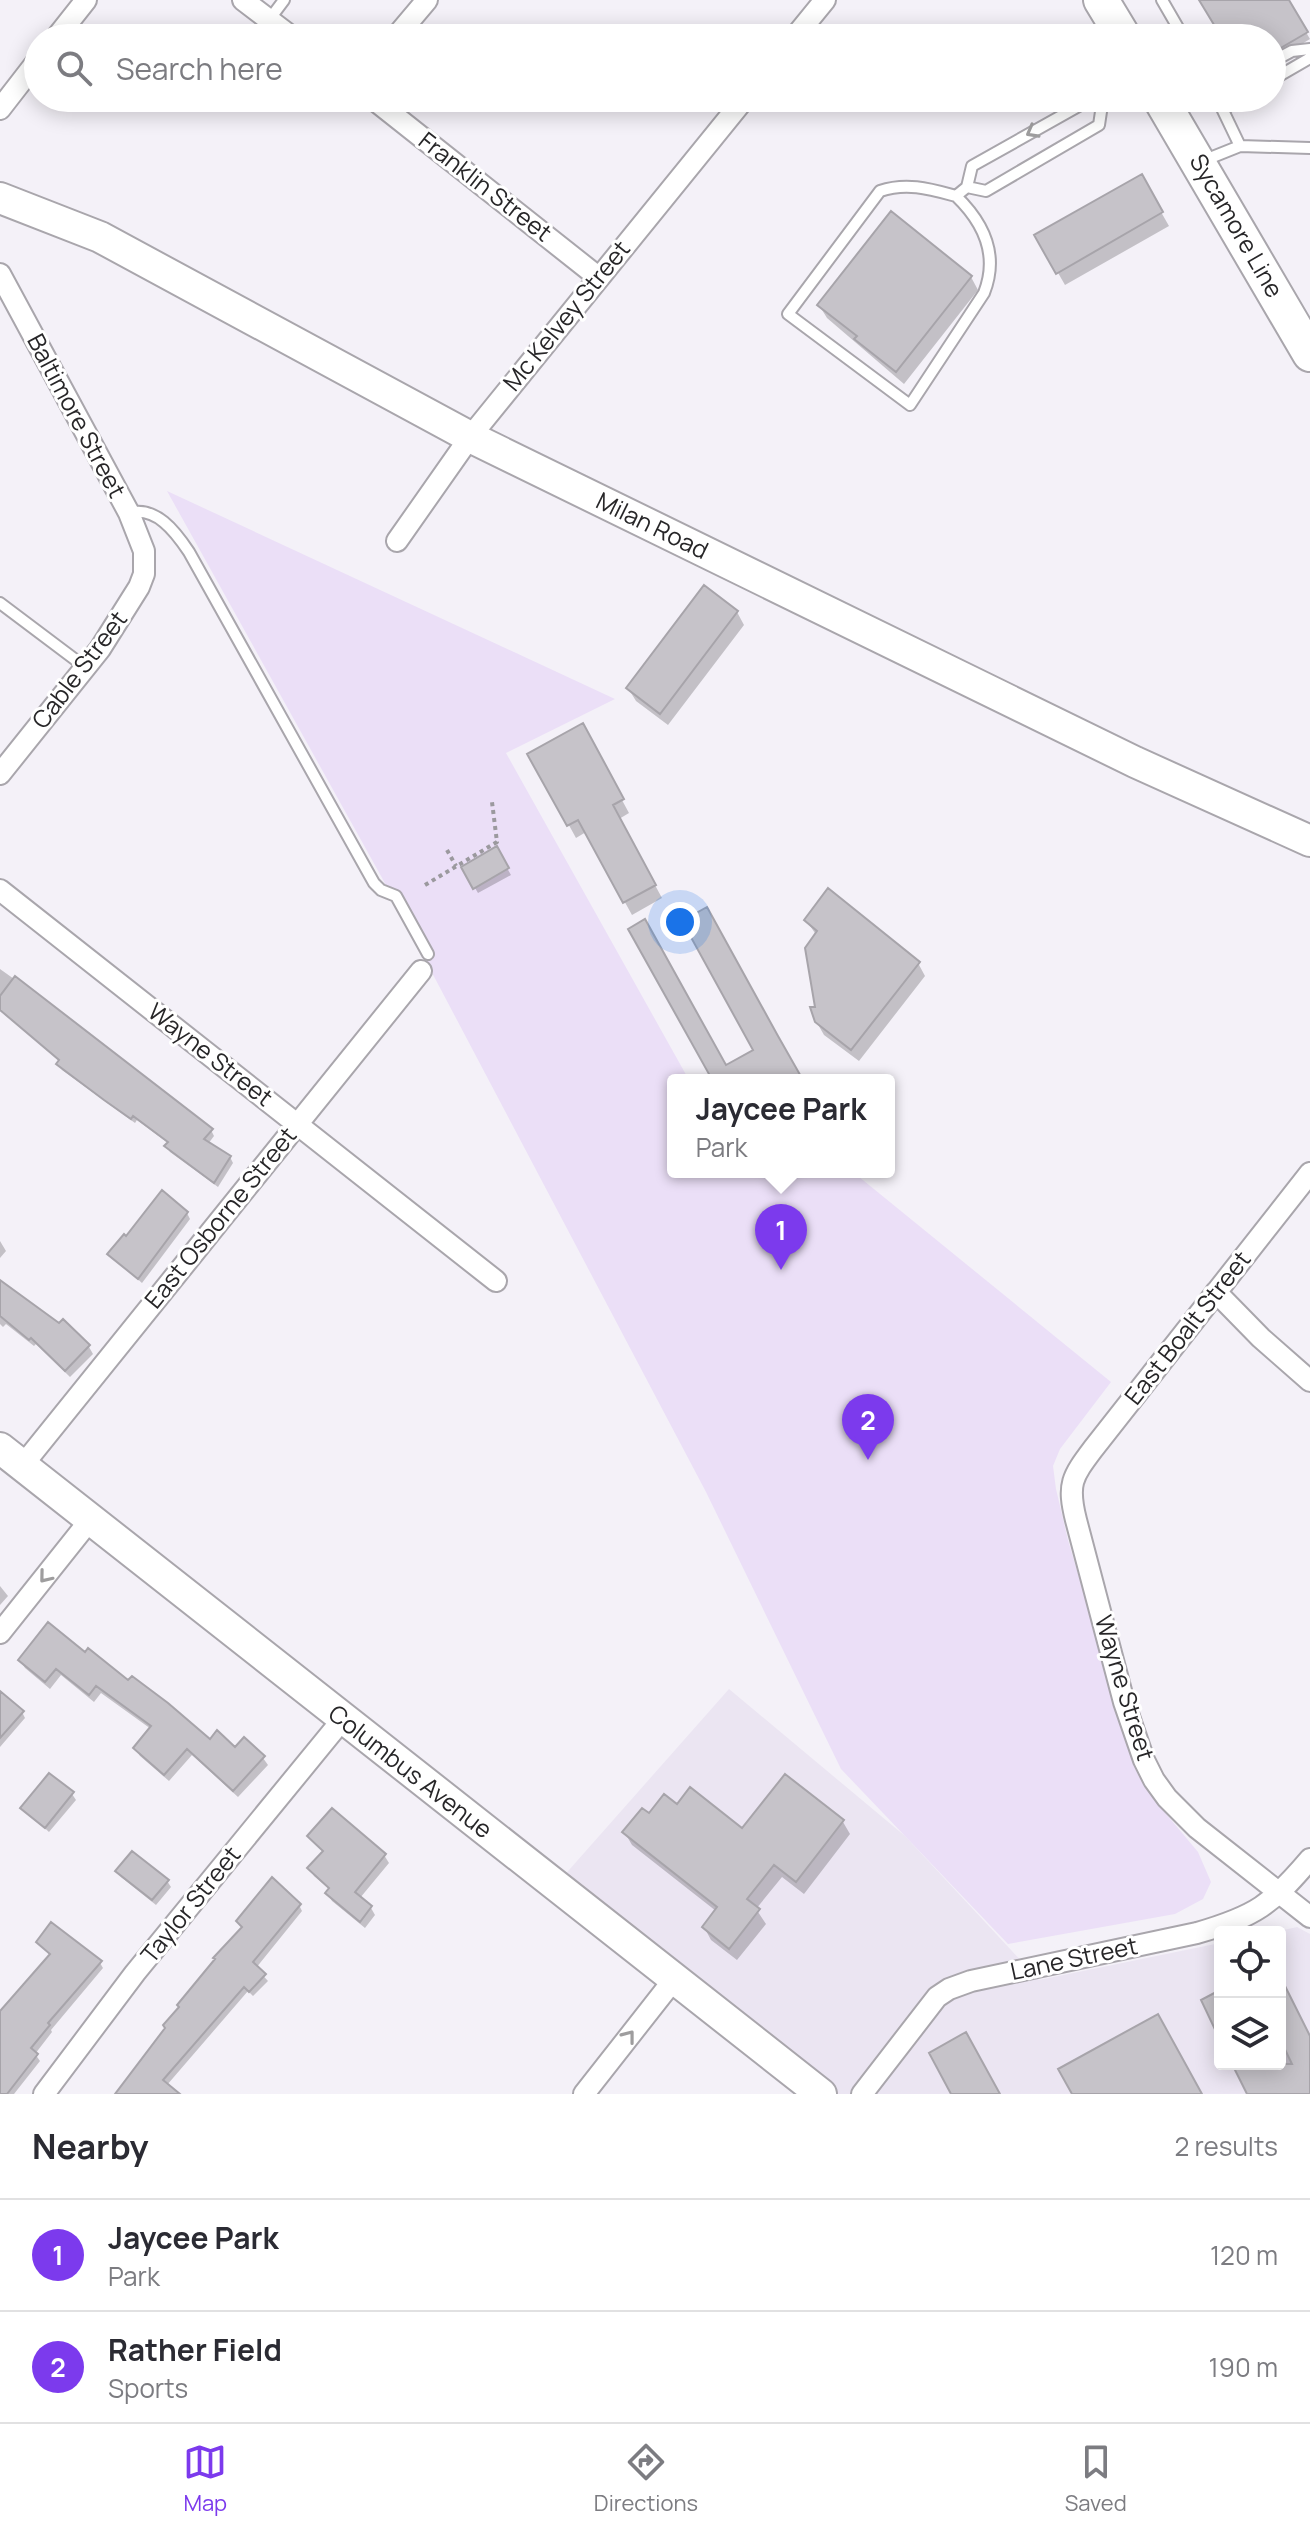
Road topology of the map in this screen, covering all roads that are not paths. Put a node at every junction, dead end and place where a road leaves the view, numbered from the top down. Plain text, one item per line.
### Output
1 (86, 0) edge
2 (243, 0) edge
3 (284, 0) edge
4 (427, 0) edge
5 (825, 0) edge
6 (1101, 0) edge
7 (1162, 0) edge
8 (269, 20) junction
9 (67, 24) edge
10 (274, 24) edge
11 (407, 24) edge
12 (805, 24) edge
13 (1116, 24) edge
14 (1176, 24) edge
15 (1310, 49) edge
16 (1286, 54) edge
17 (1310, 58) edge
18 (1286, 72) edge
19 (24, 78) edge
20 (0, 109) edge
21 (390, 112) edge
22 (734, 112) edge
23 (1068, 112) edge
24 (1101, 112) edge
25 (1168, 112) edge
26 (1225, 112) edge
27 (1240, 146) junction
28 (1310, 148) edge
29 (1199, 163) junction
30 (967, 187) junction
31 (956, 196) junction
32 (0, 198) edge
33 (0, 274) edge
34 (598, 277) junction
35 (1310, 354) edge
36 (470, 437) junction
37 (129, 513) junction
38 (397, 541) dead end
39 (145, 559) joint
40 (0, 603) edge
41 (85, 667) junction
42 (0, 774) edge
43 (1310, 841) edge
44 (0, 890) edge
45 (425, 962) joint
46 (297, 1124) junction
47 (1310, 1173) edge
48 (496, 1281) dead end
49 (1216, 1292) junction
50 (1310, 1381) edge
51 (11, 1457) edge
52 (1071, 1485) joint
53 (90, 1520) junction
54 (0, 1633) edge
55 (342, 1720) junction
56 (1310, 1859) edge
57 (1279, 1895) junction
58 (1310, 1917) edge
59 (675, 1978) junction
60 (44, 2094) edge
61 (584, 2094) edge
62 (821, 2094) edge
63 (862, 2094) edge

1 - 9 street
2 - 8 street
3 - 8 lane
4 - 11 street
5 - 12 street
6 - 13 main road
7 - 14 lane
8 - 10 street
15 - 16 lane
17 - 18 lane
19 - 20 street
21 - 34 street, Franklin Street
22 - 34 street, Mc Kelvey Street
23 -> 30 lane
24 - 30 lane
25 - 29 main road, Sycamore Line
26 - 27 lane
27 - 28 lane
27 - 29 lane
29 - 35 main road, Sycamore Line
30 - 31 lane
31 - 31 lane
32 - 36 street, Milan Road
33 - 37 street, Baltimore Street
34 - 36 street, Mc Kelvey Street
36 - 38 street, Mc Kelvey Street
36 - 43 street, Milan Road
37 - 39 street, Baltimore Street
37 - 45 lane
39 - 41 street, Cable Street
40 - 41 lane
41 - 42 street, Cable Street
44 - 46 street, Wayne Street
45 - 46 street, East Osborne Street
46 - 48 street, Wayne Street
46 - 51 street, East Osborne Street
47 - 49 street, East Boalt Street
49 - 50 street
49 - 52 street, East Boalt Street
51 - 53 street, Columbus Avenue
52 - 57 street, Wayne Street
53 -> 54 street
53 - 55 street, Columbus Avenue
55 - 59 street, Columbus Avenue
55 - 60 street, Taylor Street
56 - 57 street, Lane Street
57 - 58 street, Wayne Street
57 - 63 street, Lane Street
61 -> 59 street
59 - 62 street, Columbus Avenue

